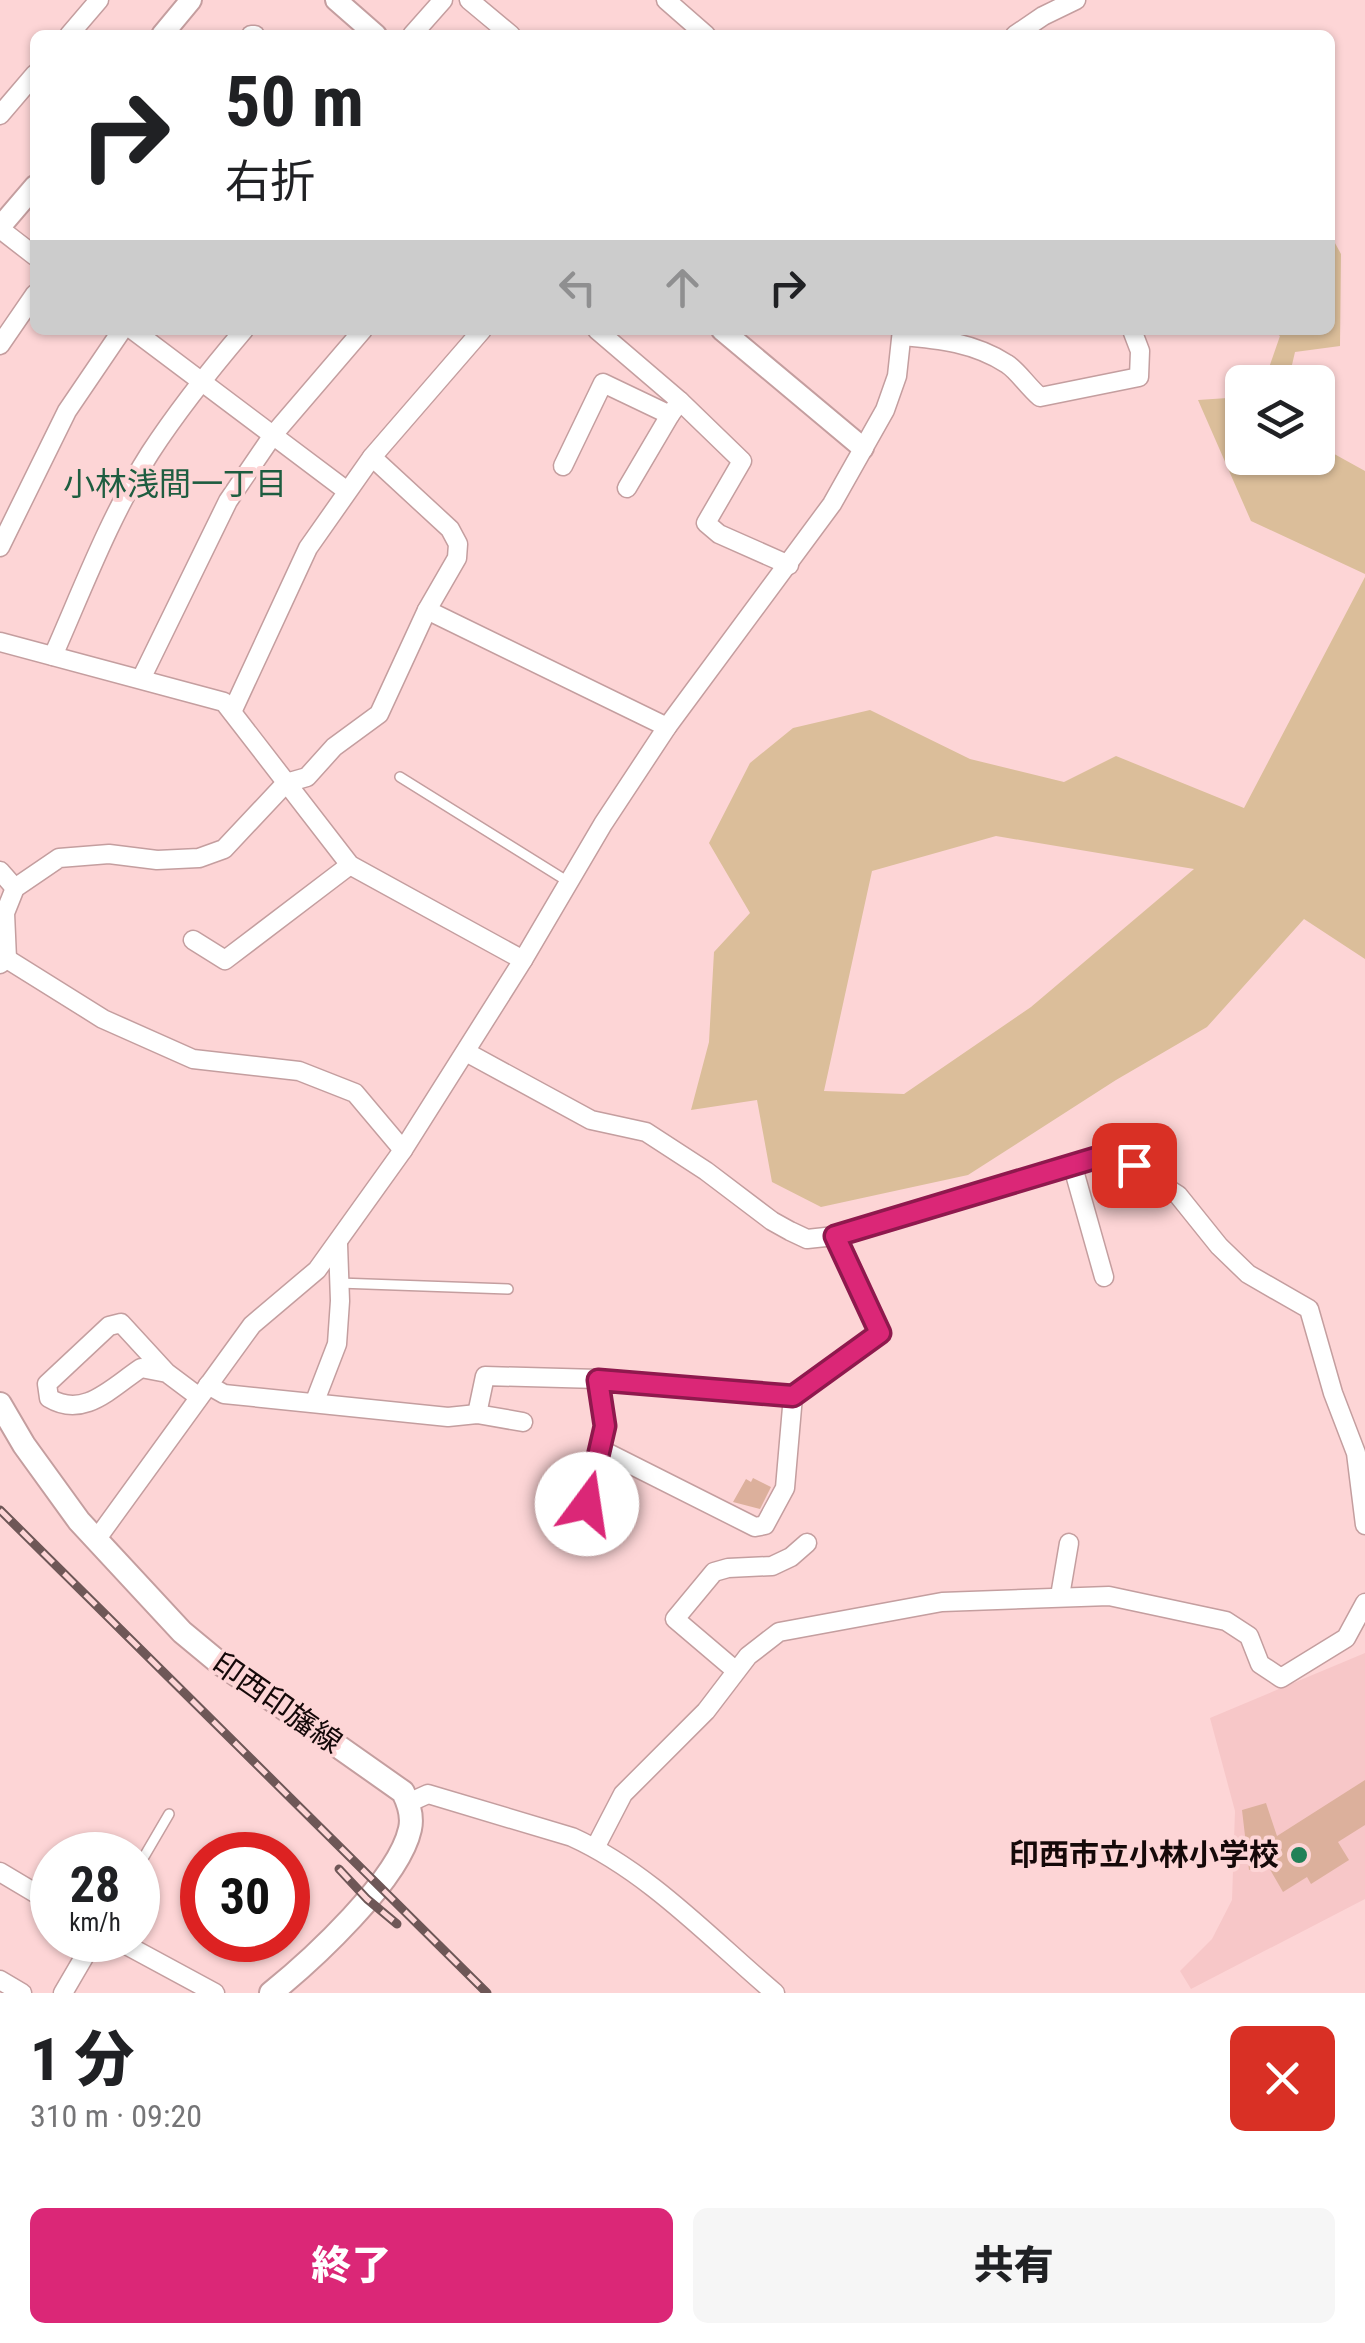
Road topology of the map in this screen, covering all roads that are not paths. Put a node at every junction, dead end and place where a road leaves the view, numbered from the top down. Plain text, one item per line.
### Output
1 (99, 0) edge
2 (192, 0) edge
3 (336, 0) edge
4 (443, 0) edge
5 (469, 0) edge
6 (666, 0) edge
7 (1076, 0) edge
8 (73, 30) edge
9 (166, 30) edge
10 (370, 30) edge
11 (416, 30) edge
12 (505, 30) edge
13 (700, 30) edge
14 (1022, 30) edge
15 (30, 80) edge
16 (0, 115) edge
17 (30, 192) edge
18 (0, 228) edge
19 (30, 252) edge
20 (30, 301) edge
21 (119, 335) edge
22 (140, 335) edge
23 (240, 335) edge
24 (359, 335) edge
25 (478, 335) edge
26 (602, 335) edge
27 (728, 335) edge
28 (902, 335) edge
29 (917, 335) edge
30 (1134, 335) edge
31 (0, 345) edge
32 (200, 381) junction
33 (674, 408) junction
34 (274, 435) junction
35 (863, 448) junction
36 (372, 457) junction
37 (563, 466) dead end
38 (626, 488) dead end
39 (347, 491) junction
40 (0, 547) edge
41 (789, 565) junction
42 (428, 610) junction
43 (0, 642) edge
44 (52, 656) junction
45 (142, 678) junction
46 (232, 712) junction
47 (668, 728) junction
48 (400, 777) dead end
49 (286, 782) junction
50 (350, 865) junction
51 (0, 871) edge
52 (566, 881) junction
53 (15, 888) junction
54 (193, 940) dead end
55 (523, 960) junction
56 (3, 961) edge
57 (466, 1052) junction
58 (403, 1150) junction
59 (1072, 1167) junction
60 (835, 1236) junction
61 (338, 1244) junction
62 (1104, 1277) dead end
63 (339, 1283) junction
64 (508, 1289) dead end
65 (167, 1374) junction
66 (598, 1380) junction
67 (203, 1391) junction
68 (793, 1396) junction
69 (315, 1401) junction
70 (0, 1404) edge
71 (477, 1414) junction
72 (523, 1422) dead end
73 (600, 1448) junction
74 (587, 1504) dead end
75 (1365, 1525) edge
76 (96, 1540) junction
77 (807, 1543) dead end
78 (1070, 1543) dead end
79 (1060, 1596) junction
80 (1365, 1603) edge
81 (1365, 1635) edge
82 (1346, 1638) junction
83 (735, 1670) junction
84 (408, 1803) junction
85 (169, 1814) dead end
86 (159, 1832) edge
87 (595, 1848) junction
88 (0, 1872) edge
89 (30, 1890) edge
90 (81, 1962) edge
91 (157, 1962) edge
92 (0, 1980) edge
93 (22, 1993) edge
94 (63, 1993) edge
95 (215, 1993) edge
96 (271, 1993) edge
97 (776, 1993) edge

1 - 8 street
2 - 9 street
3 - 10 street
4 - 11 street
5 - 12 street
6 - 13 street
7 - 14 street
15 - 16 street
17 - 18 street
18 - 19 street
20 - 31 street
21 - 40 street
22 - 32 street
23 - 32 street
24 - 34 street
25 - 36 street
26 - 33 street
27 - 35 street
28 - 35 street
29 - 30 street
32 - 34 street
32 - 44 street
33 - 37 street
33 - 38 street
33 - 41 street
34 - 39 street
34 - 45 street
35 - 41 street
36 - 39 street
36 - 42 street
39 - 46 street
41 - 47 street
42 - 47 street
42 - 49 street
43 - 44 street
44 - 45 street
45 - 46 street
46 - 49 street
47 - 52 street
48 - 52 lane
49 - 50 street
49 - 53 street
50 - 54 street
50 - 55 street
51 - 53 street
52 - 55 street
53 - 56 street
55 - 57 street
56 - 58 street
57 - 58 street
57 - 60 street
58 - 61 street
59 - 60 street
59 - 62 street
59 - 75 street
60 - 68 street
61 - 63 street
61 - 67 street
63 - 64 lane
63 - 69 street
65 - 65 street
65 - 67 street
66 - 68 street
66 - 71 street
66 - 73 street
67 - 69 street
67 - 76 street
68 - 73 street
69 - 71 street
70 - 76 main road, 印西印旛線
71 - 72 street
73 - 74 street
76 - 84 main road, 印西印旛線
77 - 83 street
78 - 79 street
79 - 82 street
79 - 83 street
80 - 82 street
81 - 82 lane
83 - 87 street
84 - 87 street
84 - 96 main road
85 - 86 lane
87 - 97 street
88 - 89 street
90 - 94 street
91 - 95 street
92 - 93 street

